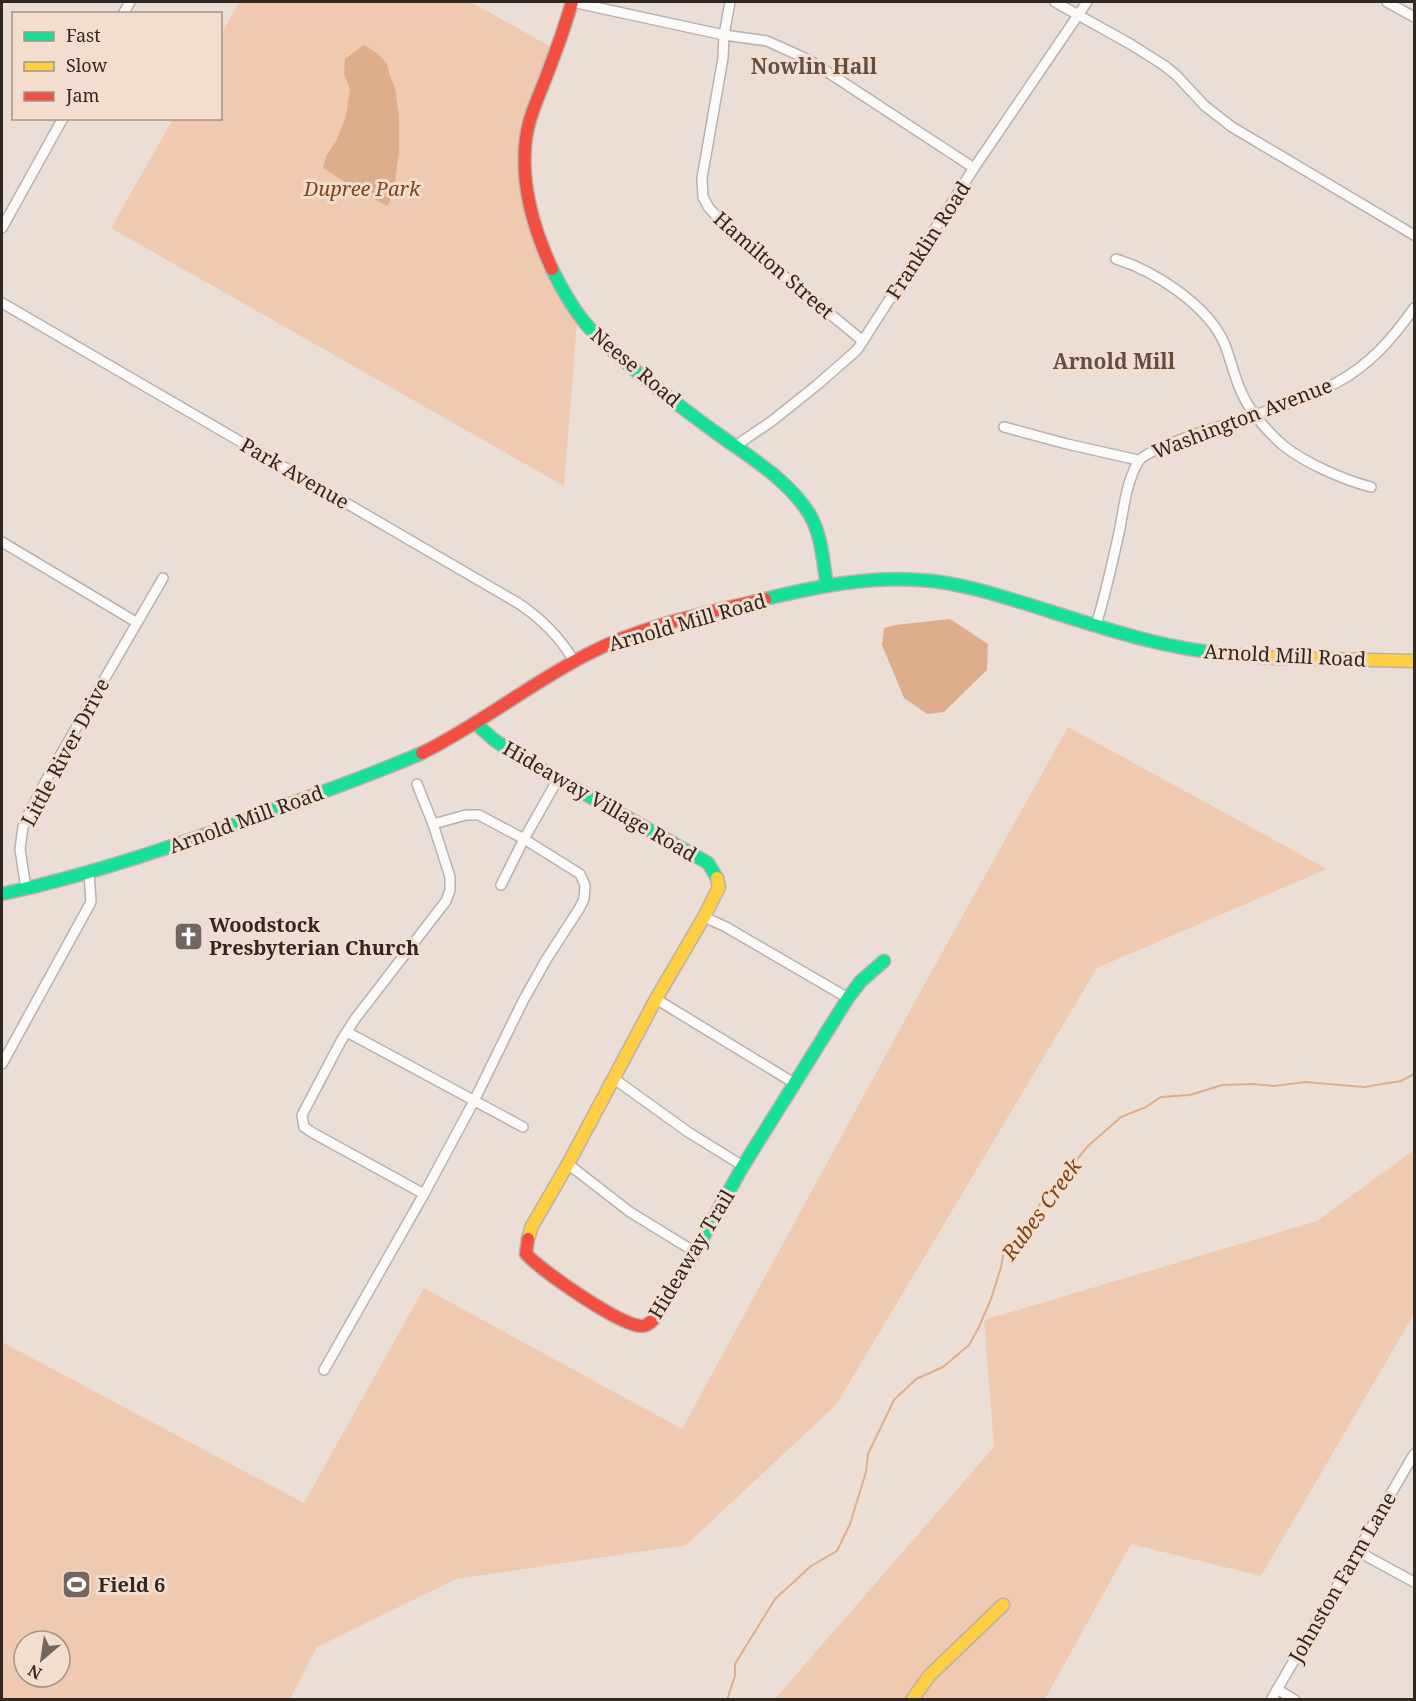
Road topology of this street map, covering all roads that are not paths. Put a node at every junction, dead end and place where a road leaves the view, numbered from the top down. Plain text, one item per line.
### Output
1 (572, 2) edge
2 (730, 2) edge
3 (1054, 2) edge
4 (1087, 2) edge
5 (1388, 2) edge
6 (1078, 15) junction
7 (1414, 17) edge
8 (724, 35) junction
9 (62, 120) edge
10 (974, 168) junction
11 (2, 228) edge
12 (1414, 236) edge
13 (1116, 259) dead end
14 (2, 303) edge
15 (1414, 308) edge
16 (863, 341) junction
17 (1256, 414) junction
18 (1004, 427) dead end
19 (736, 447) junction
20 (1138, 460) junction
21 (1371, 487) dead end
22 (2, 542) edge
23 (163, 578) dead end
24 (827, 586) junction
25 (136, 621) junction
26 (1096, 625) junction
27 (574, 661) junction
28 (1414, 661) edge
29 (475, 723) junction
30 (558, 779) junction
31 (417, 784) dead end
32 (433, 824) junction
33 (524, 839) junction
34 (89, 872) junction
35 (501, 885) dead end
36 (26, 889) junction
37 (2, 894) edge
38 (704, 917) junction
39 (884, 961) dead end
40 (848, 998) junction
41 (656, 999) junction
42 (347, 1032) junction
43 (2, 1064) edge
44 (613, 1078) junction
45 (794, 1083) junction
46 (474, 1101) junction
47 (523, 1127) dead end
48 (568, 1164) junction
49 (743, 1166) junction
50 (424, 1194) junction
51 (695, 1252) junction
52 (324, 1370) dead end
53 (1414, 1454) edge
54 (1358, 1551) junction
55 (1414, 1582) edge
56 (1003, 1605) dead end
57 (1277, 1689) junction
58 (912, 1700) edge
59 (1271, 1700) edge
60 (1295, 1700) edge

1 - 8 street
1 - 19 street, Neese Road
2 - 8 street, Hamilton Street
3 - 6 street
4 - 6 street, Franklin Road
5 - 7 street
6 - 10 street, Franklin Road
6 - 12 street
8 - 10 street
8 - 16 street, Hamilton Street
9 - 11 street
10 - 16 street, Franklin Road
13 - 17 street
14 - 27 street, Park Avenue
15 - 17 street, Washington Avenue
16 - 19 street, Franklin Road
17 - 20 street, Washington Avenue
17 - 21 street
18 - 20 street
19 - 24 street, Neese Road
20 - 26 street, Washington Avenue
22 - 25 street
23 - 25 street, Little River Drive
24 - 26 street, Arnold Mill Road
24 - 27 street, Arnold Mill Road
25 - 36 street, Little River Drive
26 - 28 street, Arnold Mill Road
27 - 29 street, Arnold Mill Road
29 - 30 street, Hideaway Village Road
29 - 34 street, Arnold Mill Road
30 - 33 street
30 - 38 street, Hideaway Village Road
31 - 32 street
32 - 33 street
32 - 42 street
33 - 35 street
33 - 46 street
34 - 36 street, Arnold Mill Road
34 - 43 street
36 - 37 street, Arnold Mill Road
38 - 40 street
38 - 41 street, Hideaway Trail
39 - 40 street, Hideaway Trail
40 - 45 street, Hideaway Trail
41 - 44 street, Hideaway Trail
41 - 45 street
42 - 46 street
42 - 50 street
44 - 48 street, Hideaway Trail
44 - 49 street
45 - 49 street, Hideaway Trail
46 - 47 street
46 - 50 street
48 - 51 street
48 - 51 street, Hideaway Trail
49 - 51 street, Hideaway Trail
50 - 52 street
53 - 54 street, Johnston Farm Lane
54 - 55 street
54 - 57 street, Johnston Farm Lane
56 - 58 street
57 - 59 street, Johnston Farm Lane
57 - 60 street

